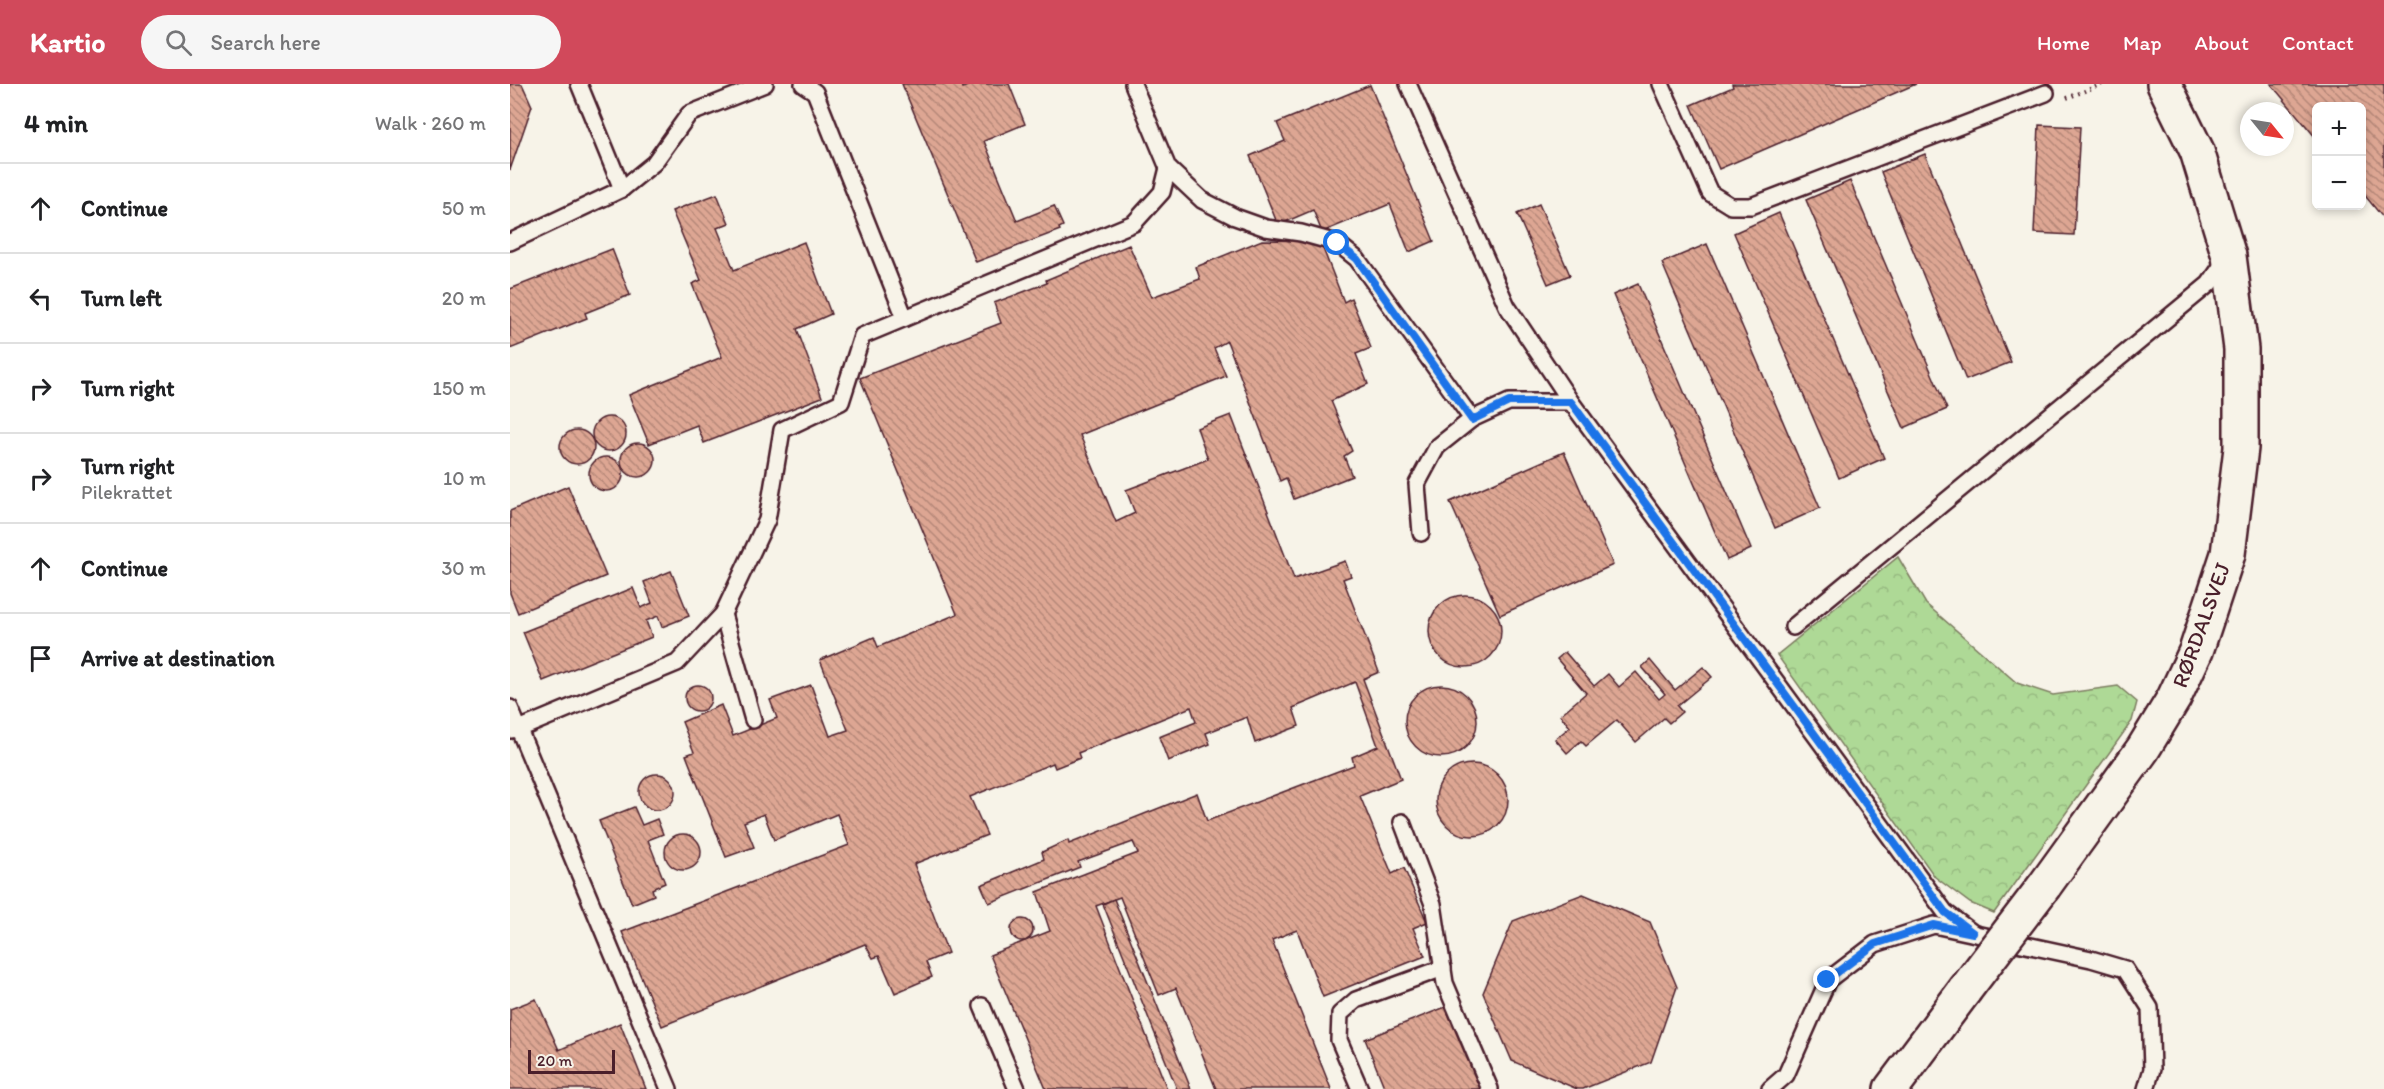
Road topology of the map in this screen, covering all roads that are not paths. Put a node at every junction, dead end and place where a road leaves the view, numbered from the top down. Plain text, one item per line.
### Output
1 (579, 84) edge
2 (765, 84) edge
3 (803, 84) edge
4 (1133, 84) edge
5 (1408, 84) edge
6 (1661, 84) edge
7 (2164, 84) edge
8 (2046, 93) road end
9 (1168, 168) junction
10 (622, 189) junction
11 (510, 242) edge
12 (2229, 256) junction
13 (905, 318) junction
14 (1571, 402) junction
15 (1472, 420) junction
16 (1421, 532) dead end
17 (723, 614) junction
18 (1793, 627) dead end
19 (510, 708) edge
20 (753, 720) dead end
21 (514, 730) edge
22 (1402, 822) dead end
23 (1973, 933) junction
24 (1443, 968) junction
25 (982, 1006) dead end
26 (669, 1089) edge
27 (1017, 1089) edge
28 (1360, 1089) edge
29 (1490, 1089) edge
30 (1770, 1089) edge
31 (1891, 1089) edge
32 (2146, 1089) edge

1 - 10 lane
2 - 10 lane
3 - 13 lane
4 - 9 lane
5 - 14 lane
6 - 8 lane
7 - 12 street, RØRDALSVEJ
9 - 13 lane
9 - 15 lane
10 - 11 lane
12 - 18 lane
12 - 31 street, RØRDALSVEJ, bridge
13 - 17 lane
14 - 15 lane
14 - 23 lane
15 - 16 lane
17 - 20 lane
17 - 21 lane
19 - 21 lane
21 - 26 lane
22 - 24 lane
23 - 30 lane
23 - 32 lane
24 - 28 lane
24 - 29 lane
25 - 27 lane

